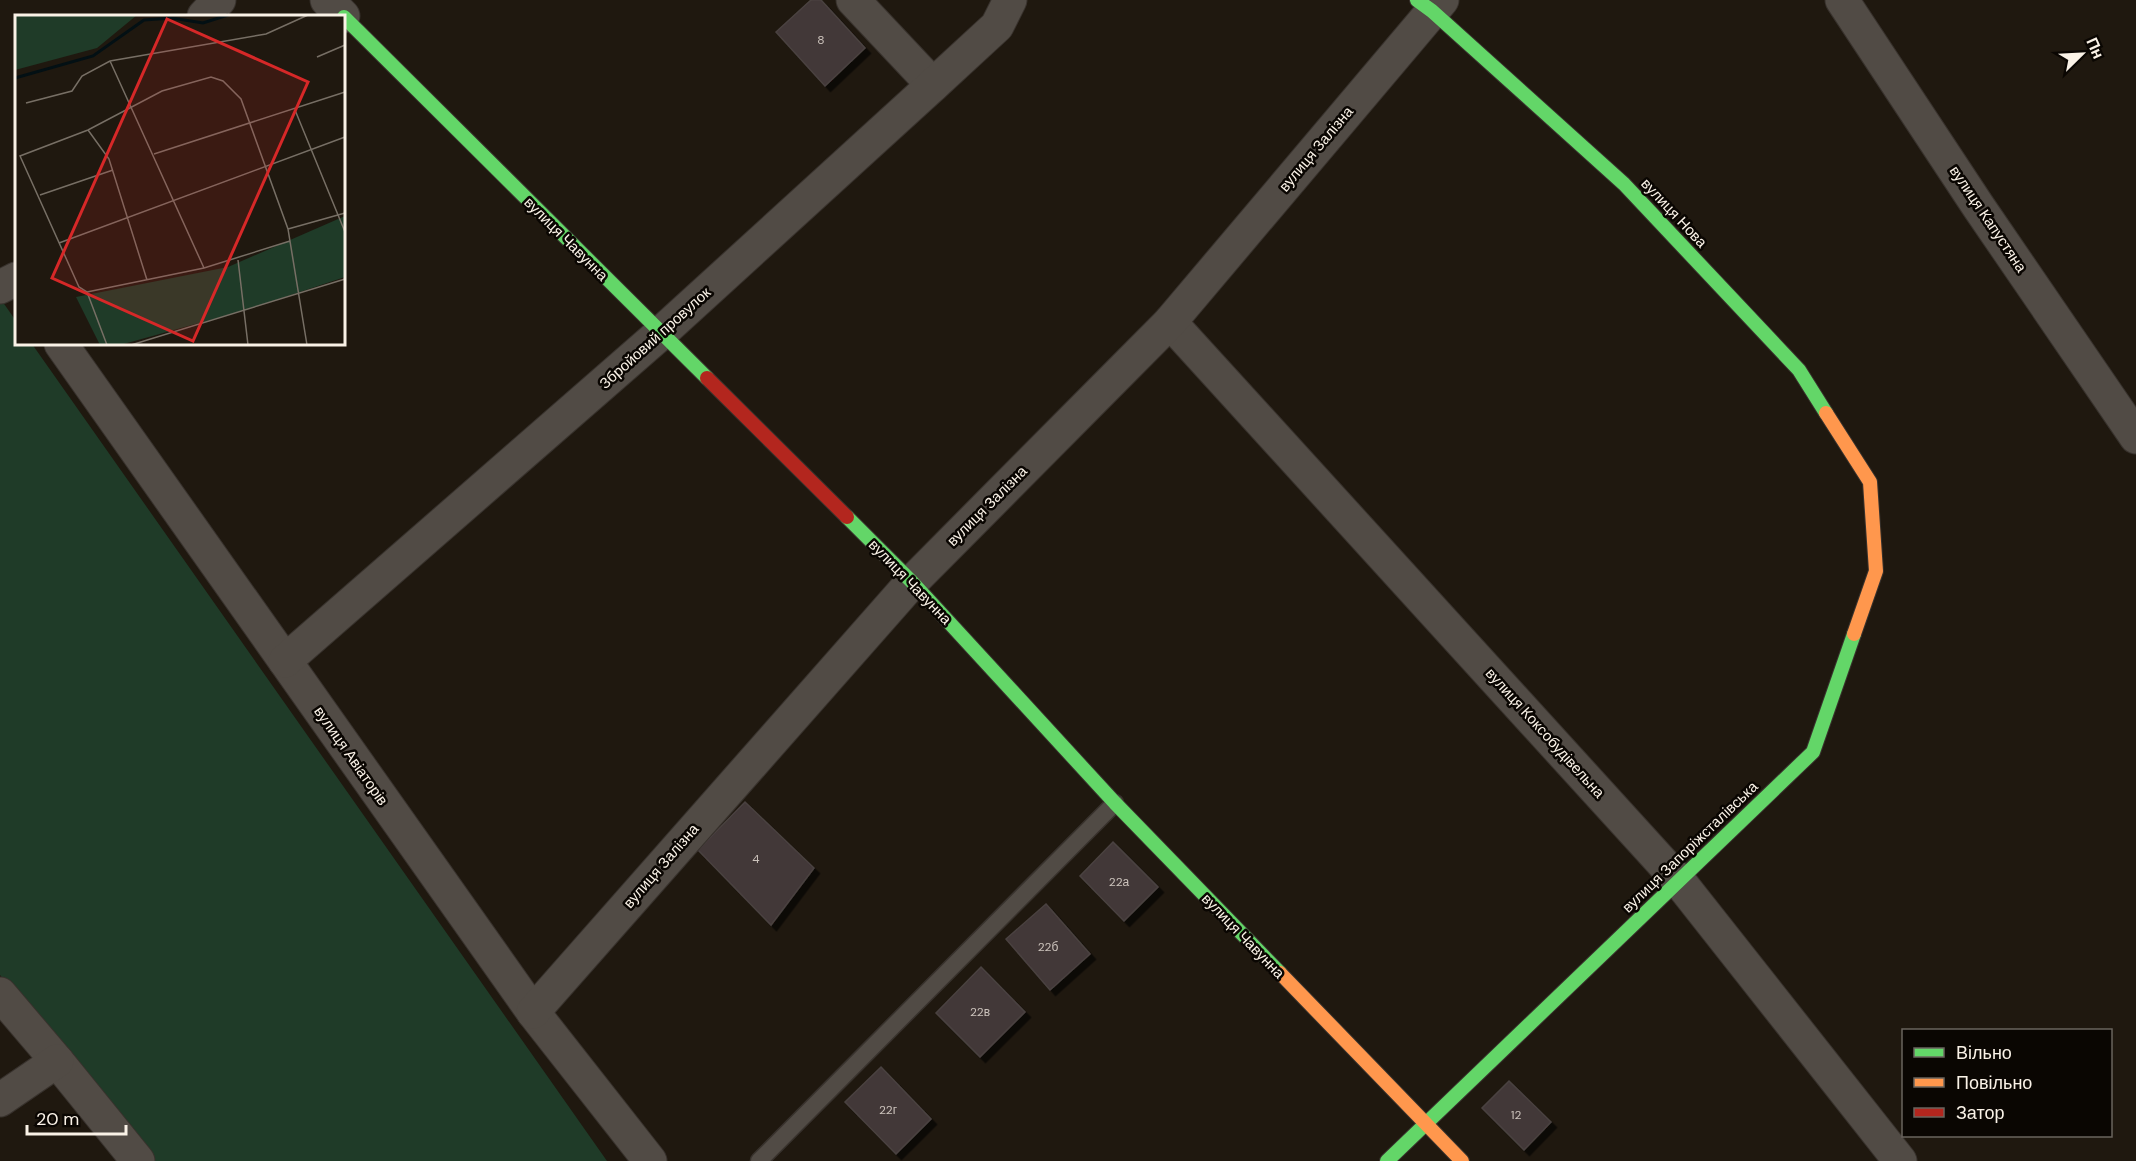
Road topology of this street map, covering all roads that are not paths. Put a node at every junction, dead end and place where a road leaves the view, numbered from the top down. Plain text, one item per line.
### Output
1 (219, 0) edge
2 (327, 0) edge
3 (853, 0) edge
4 (1010, 0) edge
5 (1842, 0) edge
6 (1430, 4) edge
7 (205, 15) edge
8 (341, 15) edge
9 (345, 19) edge
10 (933, 86) junction
11 (15, 280) edge
12 (0, 287) edge
13 (1170, 322) junction
14 (661, 333) junction
15 (62, 345) edge
16 (2136, 437) edge
17 (1870, 482) joint
18 (912, 582) junction
19 (285, 661) junction
20 (1115, 804) junction
21 (1679, 881) junction
22 (0, 994) edge
23 (533, 1012) junction
24 (57, 1060) junction
25 (0, 1100) edge
26 (1425, 1124) junction
27 (138, 1161) edge
28 (650, 1161) edge
29 (759, 1161) edge
30 (1387, 1161) edge
31 (1462, 1161) edge
32 (1898, 1161) edge

1 - 7 street
2 - 8 street, вулиця Чавунна
3 - 10 street
4 - 10 street, Збройовий провулок
5 - 16 street, вулиця Капустяна
6 - 13 street, вулиця Залізна
6 - 17 street, вулиця Нова
9 - 14 street, вулиця Чавунна
10 - 14 street, Збройовий провулок
11 - 12 street
13 - 18 street, вулиця Залізна
13 - 21 street, вулиця Коксобудівельна
14 - 18 street, вулиця Чавунна
14 - 19 street, Збройовий провулок
15 - 19 street, вулиця Авіаторів
17 - 21 street, вулиця Запоріжсталівська
18 - 20 street, вулиця Чавунна
18 - 23 street, вулиця Залізна
19 - 23 street, вулиця Авіаторів
20 - 26 street, вулиця Чавунна
20 - 29 lane
21 - 26 street, вулиця Запоріжсталівська
21 - 32 street, вулиця Коксобудівельна
22 - 24 street
23 - 28 street, вулиця Авіаторів
24 - 25 street
24 - 27 street
26 - 30 street, вулиця Запоріжсталівська
26 - 31 street, вулиця Чавунна

